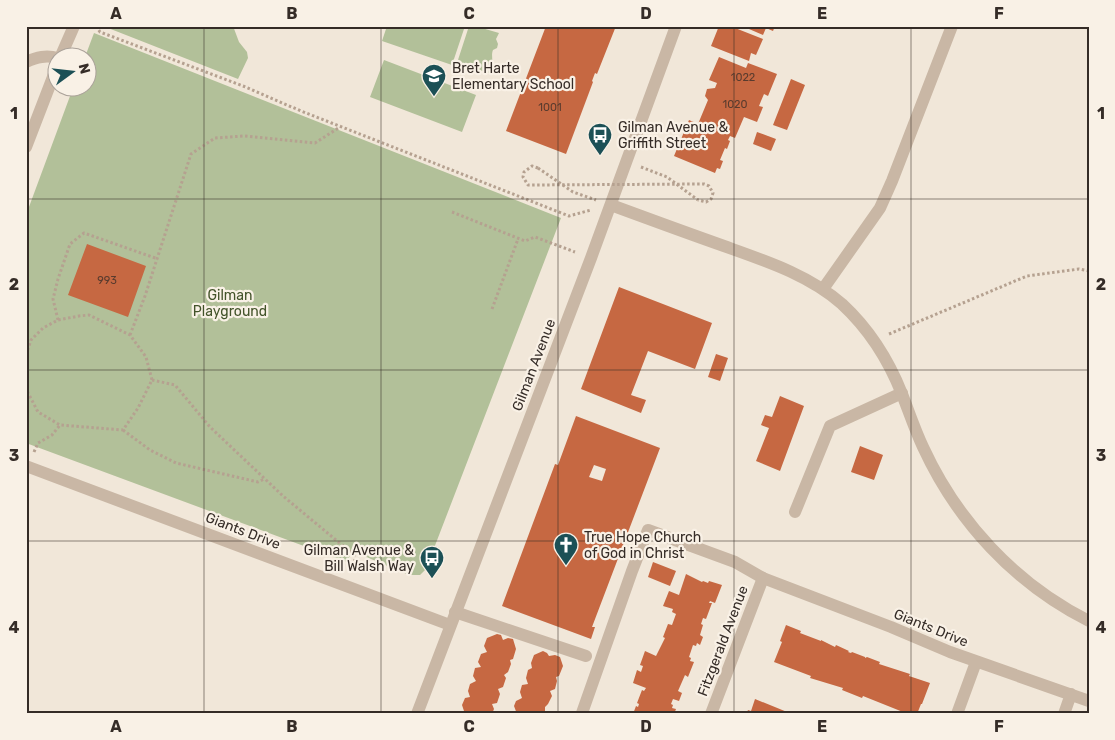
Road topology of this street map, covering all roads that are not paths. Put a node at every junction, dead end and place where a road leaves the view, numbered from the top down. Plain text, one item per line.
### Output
1 (74, 26) edge
2 (676, 26) edge
3 (952, 26) edge
4 (64, 48) edge
5 (48, 56) edge
6 (26, 62) edge
7 (48, 90) edge
8 (26, 147) edge
9 (611, 205) junction
10 (823, 289) junction
11 (902, 393) junction
12 (27, 466) edge
13 (795, 512) dead end
14 (763, 578) junction
15 (455, 612) junction
16 (1089, 621) edge
17 (450, 625) junction
18 (586, 656) dead end
19 (976, 662) junction
20 (1071, 694) junction
21 (1089, 701) edge
22 (582, 713) edge
23 (417, 714) edge
24 (711, 714) edge
25 (957, 714) edge
26 (1064, 714) edge

1 - 4 street
2 - 9 street, Gilman Avenue
3 - 10 street
5 - 6 street
7 - 8 street
9 - 10 street
9 - 15 street, Gilman Avenue
10 - 11 street
11 - 13 street
11 - 16 street
12 - 17 street, Giants Drive
14 - 19 street, Giants Drive
14 - 22 street, Giants Drive
14 - 24 street, Fitzgerald Avenue
15 - 17 street, Gilman Avenue
15 - 18 street
17 - 23 street, Gilman Avenue
19 - 20 street, Giants Drive
19 - 25 street
20 - 21 street, Giants Drive
20 - 26 street

